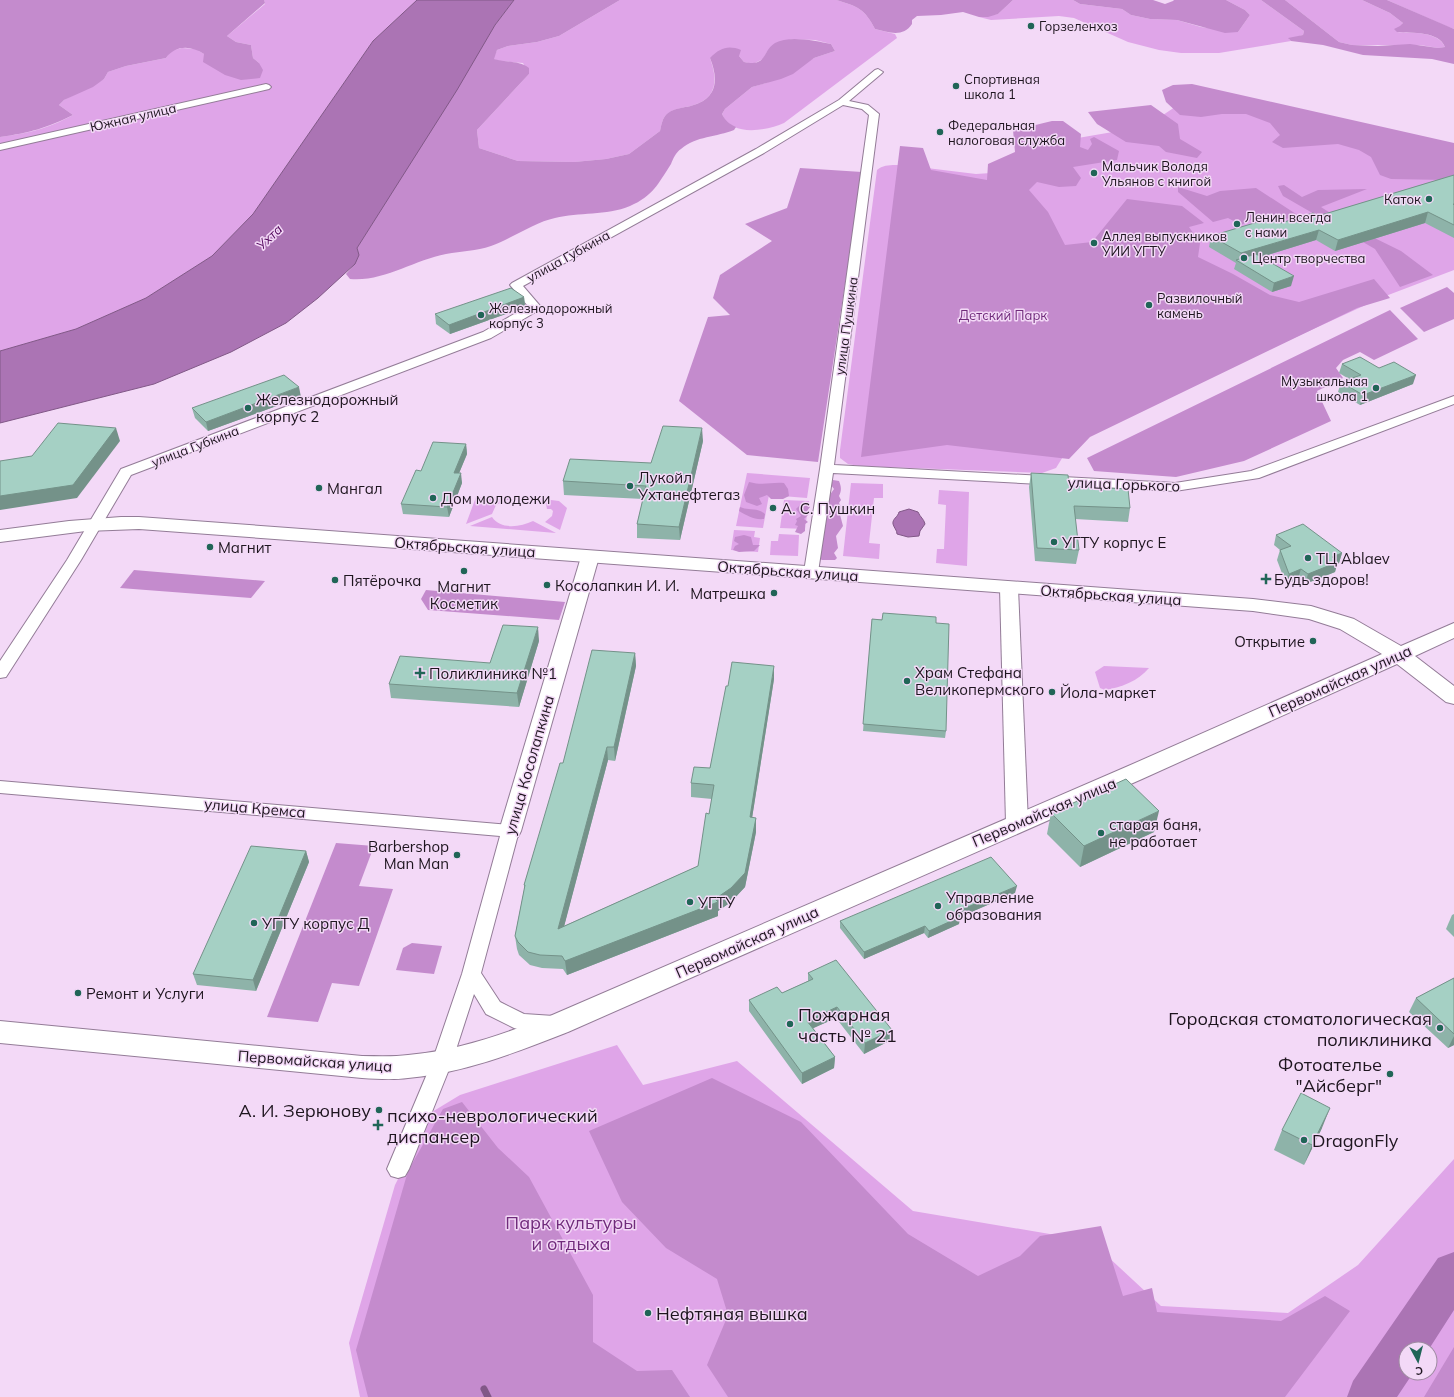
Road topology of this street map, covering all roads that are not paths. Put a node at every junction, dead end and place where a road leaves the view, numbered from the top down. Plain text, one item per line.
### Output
1 (878, 72) dead end
2 (266, 88) dead end
3 (842, 102) junction
4 (0, 147) edge
5 (1454, 400) edge
6 (827, 469) junction
7 (97, 523) junction
8 (0, 536) edge
9 (590, 557) junction
10 (811, 572) junction
11 (1009, 588) junction
12 (1454, 630) edge
13 (1399, 654) junction
14 (0, 673) edge
15 (1454, 697) edge
16 (0, 787) edge
17 (1017, 824) junction
18 (510, 831) junction
19 (471, 974) junction
20 (560, 1024) junction
21 (0, 1032) edge
22 (442, 1062) junction
23 (398, 1169) dead end

1 - 3 street, улица Губкина
2 - 4 street, Южная улица
3 - 6 street, улица Пушкина
3 - 7 street, улица Губкина
5 - 6 street, улица Горького
6 - 10 street, улица Пушкина
7 - 8 main road, Октябрьская улица
7 - 9 main road, Октябрьская улица
7 - 14 street
9 - 10 main road, Октябрьская улица
9 - 18 street, улица Косолапкина
10 - 11 main road, Октябрьская улица
11 - 13 main road, Октябрьская улица
11 - 17 street
12 - 13 main road, Первомайская улица
13 - 15 main road, Октябрьская улица
13 - 17 main road, Первомайская улица
16 - 18 street, улица Кремса
17 - 20 main road, Первомайская улица
18 - 19 street, улица Косолапкина
19 - 20 street
19 - 22 street, улица Косолапкина
20 - 22 main road, Первомайская улица
21 - 22 main road, Первомайская улица
22 - 23 street, улица Косолапкина

